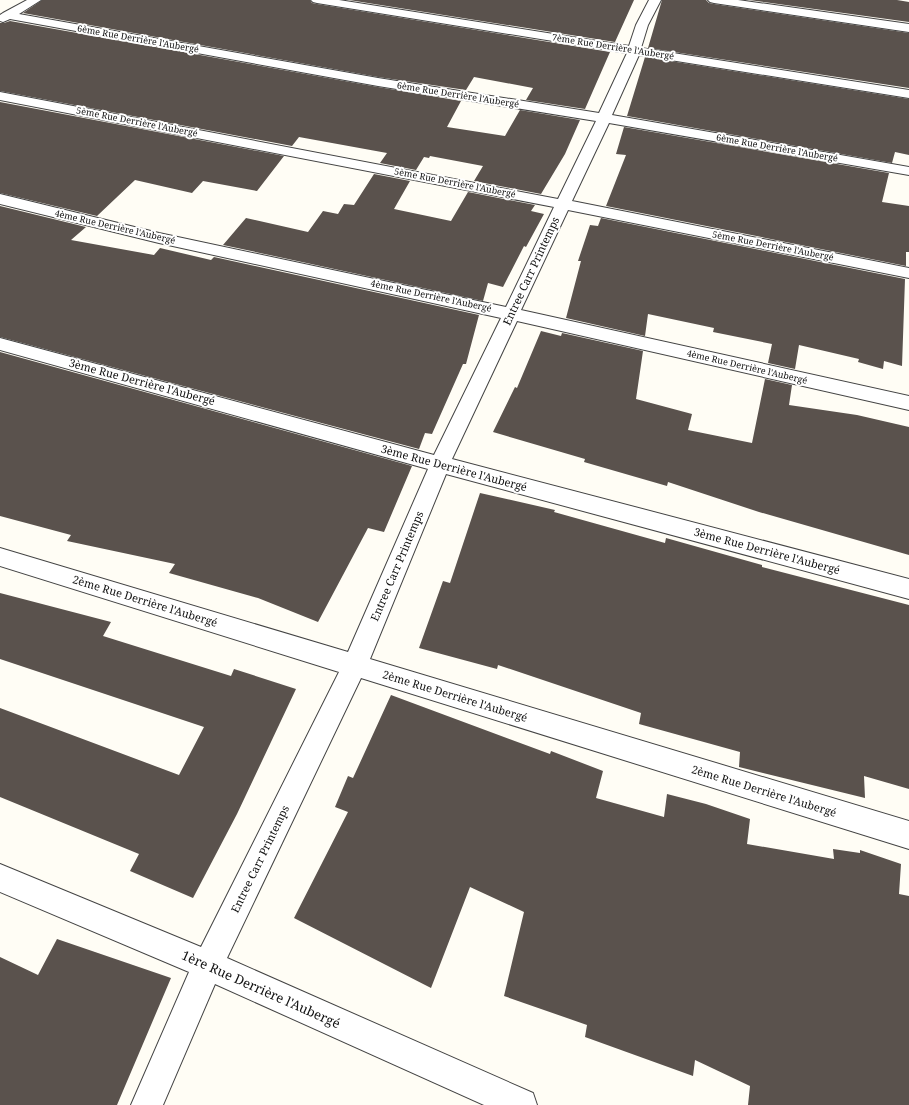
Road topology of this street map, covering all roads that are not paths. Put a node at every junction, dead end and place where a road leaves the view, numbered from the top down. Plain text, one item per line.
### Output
1 (35, 0) edge
2 (316, 0) edge
3 (654, 0) edge
4 (714, 0) edge
5 (3, 17) edge
6 (909, 28) edge
7 (634, 51) junction
8 (909, 94) edge
9 (0, 96) edge
10 (604, 118) junction
11 (909, 171) edge
12 (0, 199) edge
13 (563, 204) junction
14 (909, 273) edge
15 (511, 314) junction
16 (0, 344) edge
17 (909, 404) edge
18 (440, 464) junction
19 (0, 557) edge
20 (909, 589) edge
21 (355, 665) junction
22 (909, 835) edge
23 (0, 878) edge
24 (208, 965) junction
25 (147, 1105) edge
26 (521, 1105) edge

1 - 5 street
2 - 7 street, 7ème Rue Derrière l'Aubergé
3 - 7 street, Entree Carr Printemps
4 - 6 street
5 - 10 street, 6ème Rue Derrière l'Aubergé
7 - 8 street, 7ème Rue Derrière l'Aubergé
7 - 10 street, Entree Carr Printemps
9 - 13 street, 5ème Rue Derrière l'Aubergé
10 - 11 street, 6ème Rue Derrière l'Aubergé
10 - 13 street, Entree Carr Printemps
12 - 15 street, 4ème Rue Derrière l'Aubergé
13 - 14 street, 5ème Rue Derrière l'Aubergé
13 - 15 street, Entree Carr Printemps
15 - 17 street, 4ème Rue Derrière l'Aubergé
15 - 18 street, Entree Carr Printemps
16 - 18 street, 3ème Rue Derrière l'Aubergé
18 - 20 street, 3ème Rue Derrière l'Aubergé
18 - 21 street, Entree Carr Printemps
19 - 21 street, 2ème Rue Derrière l'Aubergé
21 - 22 street, 2ème Rue Derrière l'Aubergé
21 - 24 street, Entree Carr Printemps
23 - 24 street, 1ère Rue Derrière l'Aubergé
24 - 25 street, Entree Carr Printemps
24 - 26 street, 1ère Rue Derrière l'Aubergé

